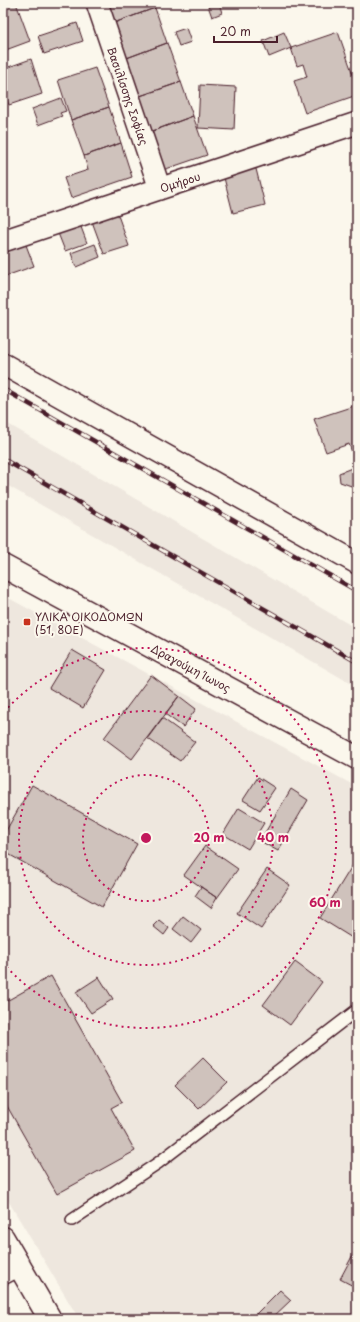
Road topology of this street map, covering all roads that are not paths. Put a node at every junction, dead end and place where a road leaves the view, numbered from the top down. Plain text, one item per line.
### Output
1 (96, 3) edge
2 (356, 126) edge
3 (160, 189) junction
4 (3, 241) edge
5 (3, 364) edge
6 (357, 563) edge
7 (3, 566) edge
8 (357, 758) edge
9 (357, 1010) edge
10 (72, 1220) dead end
11 (4, 1243) edge
12 (10, 1269) edge
13 (50, 1319) edge

1 - 3 street, Βασιλίσσης Σοφίας
2 - 3 street, Ομήρου
3 - 4 street, Ομήρου
5 - 6 street
7 - 8 main road, Δραγούμη Ίωνος
9 - 10 lane
11 - 12 main road
12 - 13 main road

